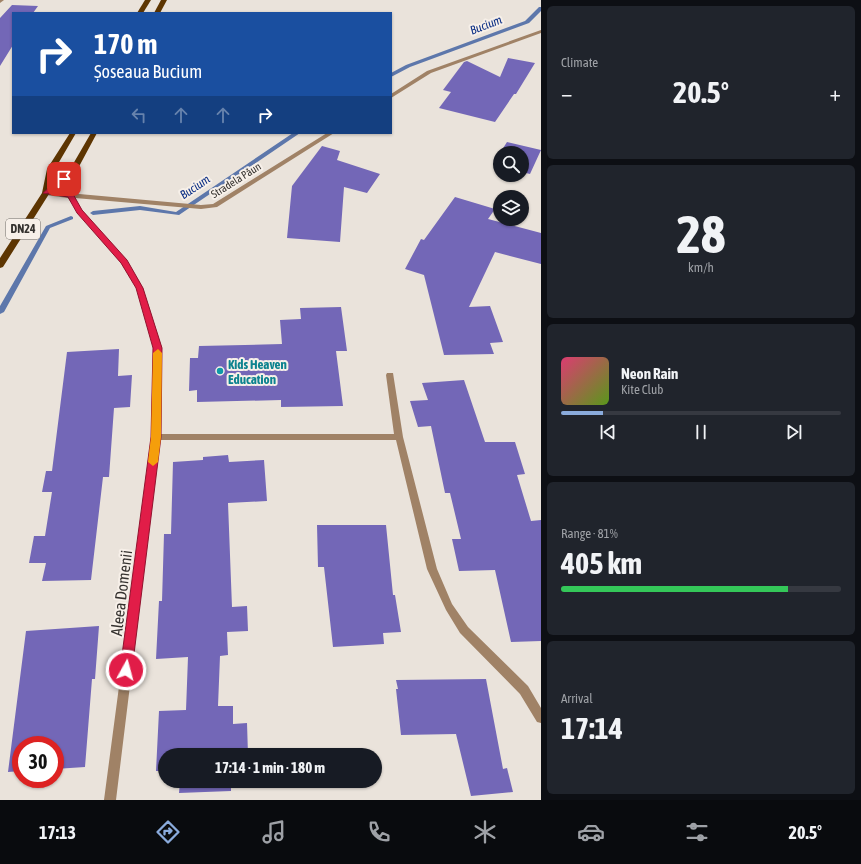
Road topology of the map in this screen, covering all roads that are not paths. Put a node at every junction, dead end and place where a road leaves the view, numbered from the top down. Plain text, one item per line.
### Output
1 (148, 0) edge
2 (164, 0) edge
3 (141, 12) edge
4 (158, 12) edge
5 (541, 31) edge
6 (392, 95) edge
7 (72, 134) edge
8 (93, 134) edge
9 (329, 134) edge
10 (46, 193) junction
11 (70, 196) junction
12 (0, 265) edge
13 (390, 375) dead end
14 (156, 437) junction
15 (399, 437) junction
16 (541, 718) edge
17 (110, 800) edge

1 - 3 main road
2 - 4 main road
5 - 6 street
7 - 10 main road, DN24
8 - 10 main road, DN24
9 - 11 street, Stradela Păun
10 - 11 street
10 - 12 main road, DN24
11 - 14 street, Aleea Domenii
13 - 15 street
14 - 15 street
14 - 17 street, Aleea Domenii
15 - 16 street

